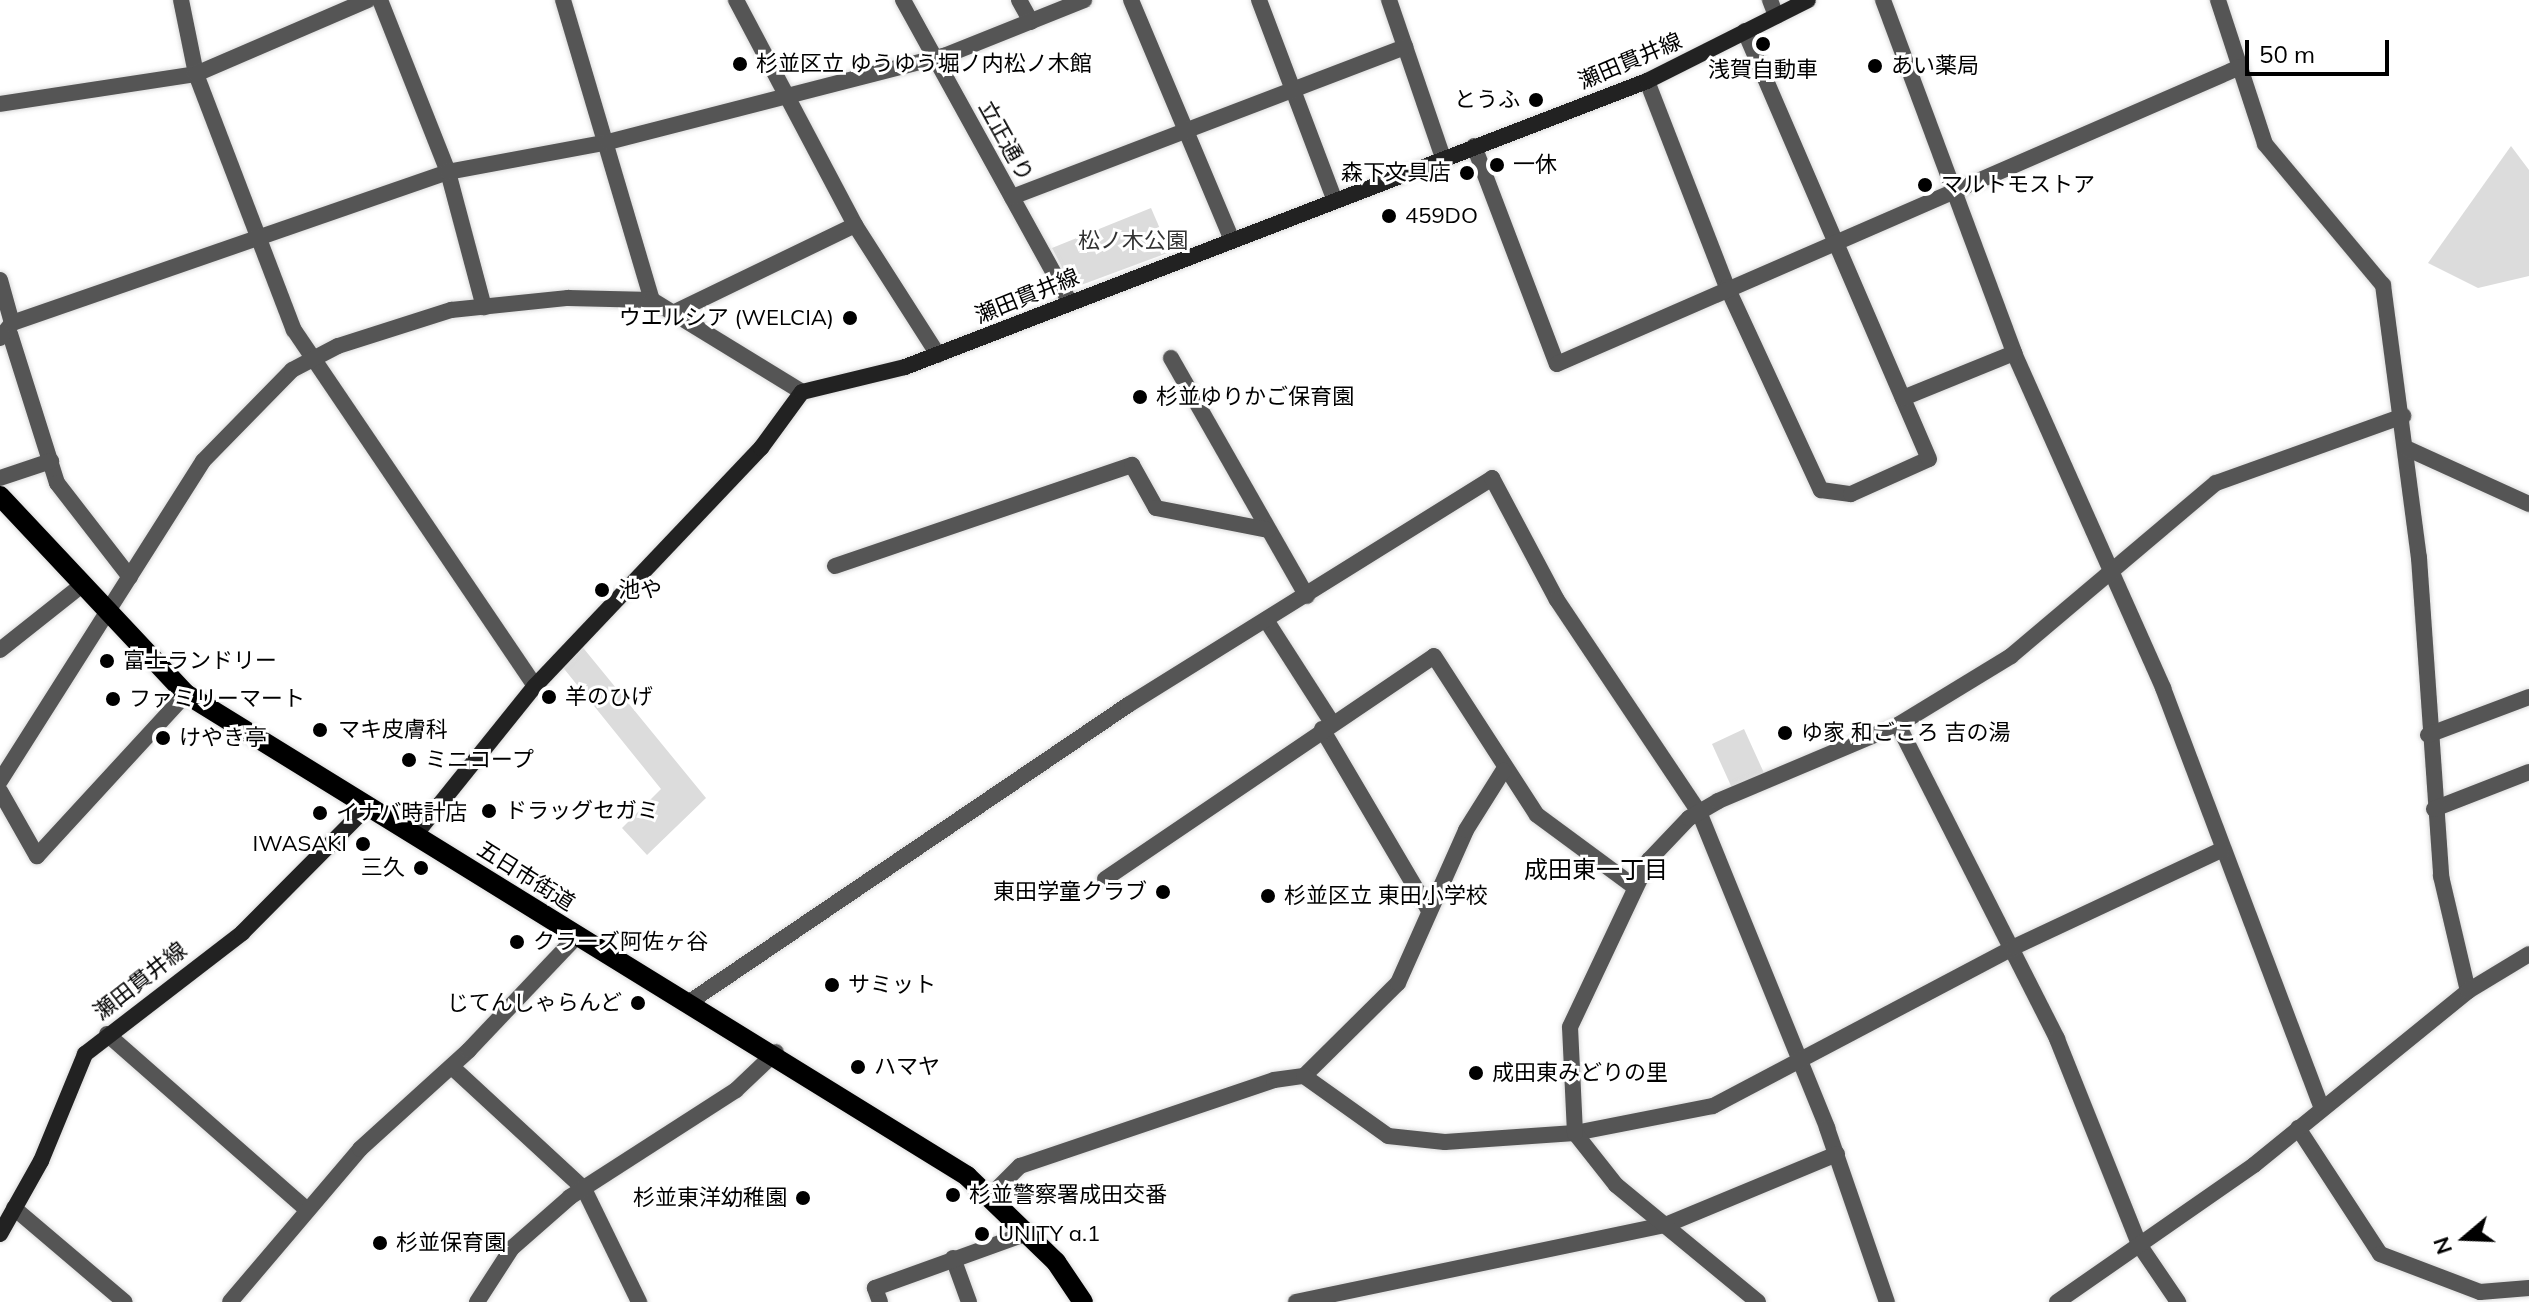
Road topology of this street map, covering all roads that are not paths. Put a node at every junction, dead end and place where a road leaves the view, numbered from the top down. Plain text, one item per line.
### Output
1 (181, 0) edge
2 (368, 0) edge
3 (380, 0) edge
4 (563, 0) edge
5 (736, 0) edge
6 (903, 0) edge
7 (1019, 0) edge
8 (1084, 0) edge
9 (1131, 0) edge
10 (1259, 0) edge
11 (1389, 0) edge
12 (1808, 0) edge
13 (1883, 0) edge
14 (2218, 0) edge
15 (1773, 8) edge
16 (1031, 22) junction
17 (1745, 31) junction
18 (1405, 47) junction
19 (934, 56) junction
20 (2240, 67) junction
21 (196, 74) junction
22 (1647, 81) junction
23 (1293, 90) junction
24 (785, 96) junction
25 (0, 104) edge
26 (1185, 131) junction
27 (608, 142) junction
28 (1474, 146) junction
29 (1443, 158) junction
30 (448, 172) junction
31 (1953, 188) junction
32 (1012, 197) junction
33 (1335, 201) junction
34 (855, 225) junction
35 (256, 236) junction
36 (1232, 240) junction
37 (1835, 240) junction
38 (0, 280) edge
39 (1727, 287) junction
40 (652, 300) junction
41 (1070, 303) junction
42 (484, 307) junction
43 (673, 313) junction
44 (7, 332) edge
45 (2014, 353) junction
46 (938, 355) junction
47 (1171, 358) dead end
48 (310, 359) junction
49 (802, 392) junction
50 (1903, 398) junction
51 (2403, 416) junction
52 (2406, 448) junction
53 (51, 461) junction
54 (0, 478) edge
55 (0, 496) edge
56 (2529, 504) edge
57 (1268, 530) junction
58 (835, 566) dead end
59 (2113, 572) junction
60 (130, 577) junction
61 (82, 585) junction
62 (1307, 596) junction
63 (109, 614) junction
64 (1266, 620) junction
65 (0, 650) edge
66 (535, 686) junction
67 (186, 694) junction
68 (2529, 698) edge
69 (1898, 725) junction
70 (1327, 726) junction
71 (2428, 735) junction
72 (1503, 771) junction
73 (2529, 772) edge
74 (0, 781) edge
75 (0, 791) edge
76 (366, 808) junction
77 (2434, 809) junction
78 (1699, 812) junction
79 (415, 835) junction
80 (2221, 850) junction
81 (1105, 879) dead end
82 (1632, 885) junction
83 (1429, 911) junction
84 (577, 936) junction
85 (2014, 947) junction
86 (2529, 954) edge
87 (2468, 991) junction
88 (691, 1001) junction
89 (107, 1034) junction
90 (776, 1052) junction
91 (1801, 1062) junction
92 (452, 1067) junction
93 (1304, 1076) junction
94 (2322, 1108) junction
95 (2298, 1128) junction
96 (1575, 1133) junction
97 (1837, 1154) junction
98 (584, 1189) junction
99 (992, 1194) junction
100 (14, 1208) junction
101 (305, 1208) junction
102 (1668, 1224) junction
103 (1028, 1233) junction
104 (0, 1234) edge
105 (2140, 1246) junction
106 (953, 1258) junction
107 (2529, 1288) edge
108 (125, 1302) edge
109 (230, 1302) edge
110 (477, 1302) edge
111 (639, 1302) edge
112 (880, 1302) edge
113 (969, 1302) edge
114 (1083, 1302) edge
115 (1296, 1302) edge
116 (1758, 1302) edge
117 (1887, 1302) edge
118 (2057, 1302) edge
119 (2178, 1302) edge

1 - 21 street
2 - 21 street
3 - 30 street
4 - 27 street
5 - 24 street
6 - 19 street, 立正通り
7 - 16 street
8 - 16 street
9 - 26 street
10 - 23 street
11 - 18 street
12 - 15 main road, 瀬田貫井線
13 - 31 street
14 - 20 street
15 - 17 main road, 瀬田貫井線
16 - 19 street
17 - 22 main road, 瀬田貫井線
17 - 37 street
18 - 23 street
18 - 29 street
19 - 24 street
19 - 32 street, 立正通り
20 - 31 street
20 - 51 street
21 - 25 street
21 - 35 street
22 - 28 main road, 瀬田貫井線
22 - 39 street
23 - 26 street
23 - 33 street
24 - 27 street
24 - 34 street
26 - 32 street
26 - 36 street
27 - 30 street
27 - 40 street
28 - 29 main road, 瀬田貫井線
28 - 39 street
29 - 33 main road, 瀬田貫井線
30 - 35 street
30 - 42 street
31 - 37 street
31 - 45 street
32 - 41 street, 立正通り
33 - 36 main road, 瀬田貫井線
34 - 43 street
34 - 46 street
35 - 44 street
35 - 48 street
36 - 41 main road, 瀬田貫井線
37 - 39 street
37 - 50 street
38 - 44 street
39 - 50 street
40 - 42 street
40 - 43 street
41 - 46 main road, 瀬田貫井線
42 - 48 street
43 - 49 street
44 - 53 street
45 - 50 street
45 - 59 street
46 - 49 main road, 瀬田貫井線
47 - 57 street
48 - 60 street
48 - 66 street
49 - 66 main road
51 - 52 street
51 - 59 street
52 - 56 street
52 - 71 street
53 - 54 street
53 - 60 street
55 - 61 main road, 五日市街道
57 - 58 street
57 - 62 street
59 - 69 street
59 - 80 street
60 - 63 street
61 - 63 main road, 五日市街道
61 - 65 street
62 - 64 street
62 - 78 street
63 - 67 main road, 五日市街道
63 - 74 street
64 - 70 street
64 - 88 street
66 - 79 main road
67 - 75 street
67 - 76 main road, 五日市街道
68 - 71 street
69 - 78 street
69 - 85 street
70 - 72 street
70 - 81 street
70 - 83 street
71 - 77 street
72 - 82 street
72 - 83 street
73 - 77 street
76 - 79 main road, 五日市街道
76 - 89 main road, 瀬田貫井線
77 - 87 street
78 - 82 street
78 - 91 street
79 - 84 main road, 五日市街道
80 - 85 street
80 - 94 street
82 - 96 street
83 - 93 street
84 - 88 main road, 五日市街道
84 - 92 street
85 - 91 street
85 - 105 street
86 - 87 street
87 - 94 street
88 - 90 main road, 五日市街道
89 - 100 main road, 瀬田貫井線
89 - 101 street
90 - 98 street
90 - 99 main road, 五日市街道
91 - 96 street
91 - 97 street
92 - 98 street
92 - 101 street
93 - 96 street
93 - 99 street
94 - 95 street
95 - 105 street
95 - 107 street
96 - 102 street
97 - 102 street
97 - 117 street
98 - 110 street
98 - 111 street
99 - 103 main road, 五日市街道
100 - 104 main road, 瀬田貫井線
100 - 108 street
101 - 109 street
102 - 115 street
102 - 116 street
103 - 106 street
103 - 114 main road, 五日市街道
105 - 118 street
105 - 119 street
106 - 112 street
106 - 113 street

